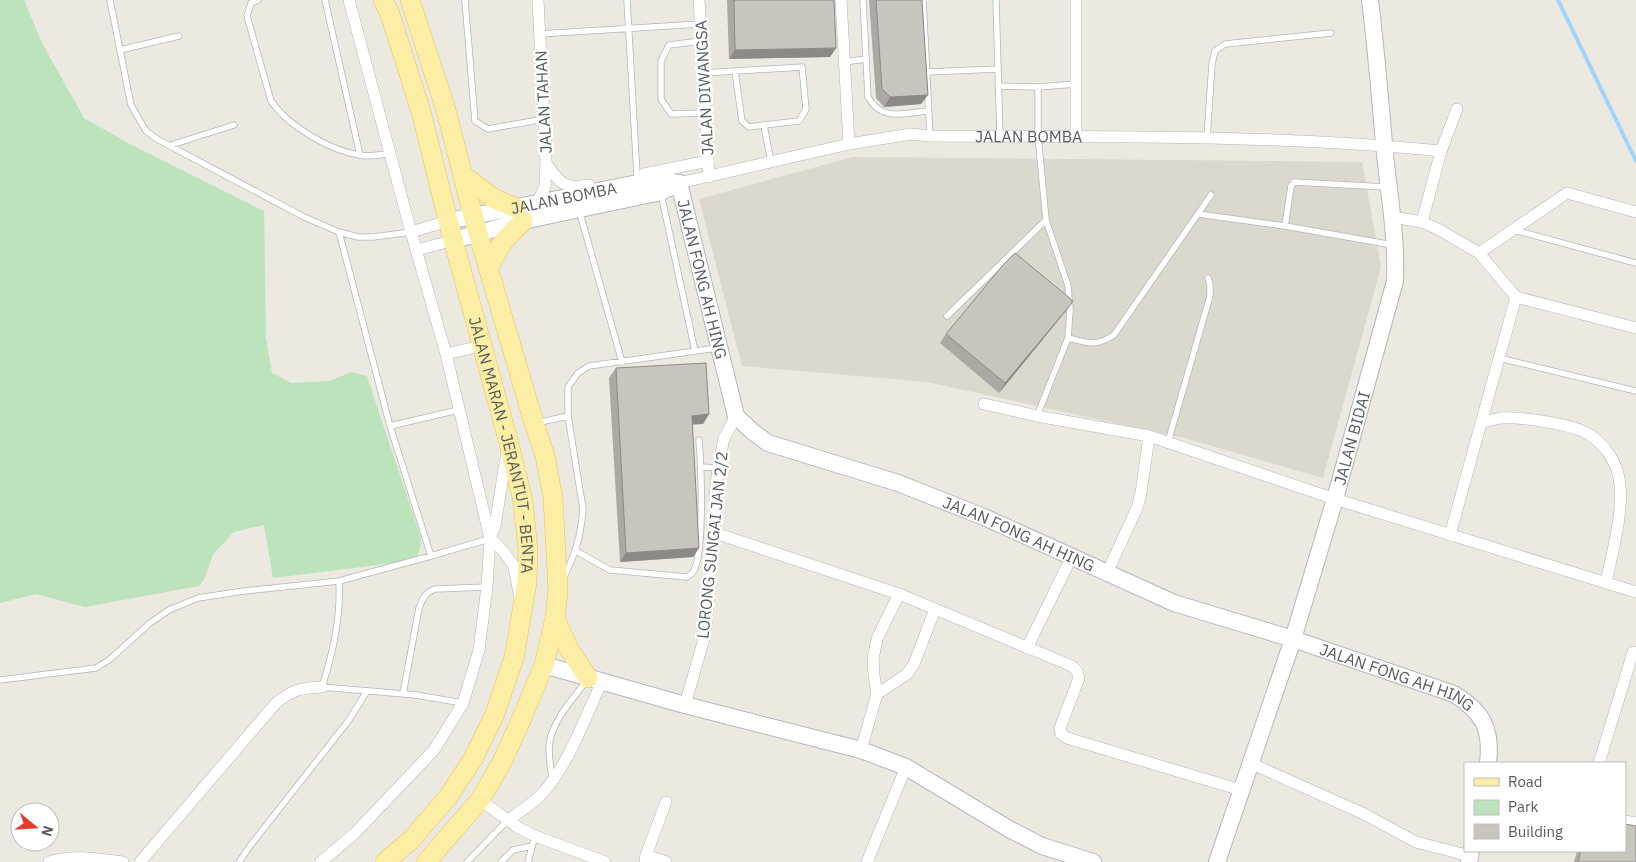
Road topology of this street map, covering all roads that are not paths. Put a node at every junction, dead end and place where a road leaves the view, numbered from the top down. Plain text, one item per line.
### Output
1 (110, 0) edge
2 (258, 0) edge
3 (325, 0) edge
4 (349, 0) edge
5 (383, 0) edge
6 (410, 0) edge
7 (465, 0) edge
8 (538, 0) edge
9 (627, 0) edge
10 (699, 0) edge
11 (841, 0) edge
12 (863, 0) edge
13 (923, 0) edge
14 (996, 0) edge
15 (1076, 0) edge
16 (1370, 0) edge
17 (700, 24) junction
18 (629, 28) junction
19 (1330, 33) dead end
20 (540, 34) junction
21 (180, 36) dead end
22 (701, 41) junction
23 (120, 50) junction
24 (866, 59) junction
25 (844, 62) junction
26 (998, 69) junction
27 (735, 71) junction
28 (927, 72) junction
29 (703, 73) junction
30 (1076, 84) junction
31 (998, 86) junction
32 (1038, 87) junction
33 (1457, 109) dead end
34 (928, 111) junction
35 (705, 112) junction
36 (544, 119) junction
37 (234, 125) dead end
38 (764, 125) junction
39 (1076, 135) junction
40 (930, 136) junction
41 (1000, 136) junction
42 (1038, 136) junction
43 (1207, 138) junction
44 (849, 144) junction
45 (171, 145) junction
46 (1384, 145) junction
47 (1441, 151) junction
48 (390, 153) junction
49 (360, 155) junction
50 (708, 162) junction
51 (771, 162) junction
52 (546, 163) junction
53 (463, 175) junction
54 (637, 175) junction
55 (709, 177) junction
56 (679, 183) junction
57 (1389, 187) junction
58 (661, 192) junction
59 (1211, 195) dead end
60 (538, 203) junction
61 (578, 208) junction
62 (1636, 212) edge
63 (520, 214) junction
64 (1198, 214) junction
65 (1393, 217) junction
66 (1046, 220) junction
67 (448, 221) junction
68 (1422, 222) junction
69 (475, 225) junction
70 (1285, 226) junction
71 (1514, 230) junction
72 (339, 232) junction
73 (411, 232) junction
74 (454, 240) junction
75 (1395, 245) junction
76 (417, 250) junction
77 (1478, 253) junction
78 (1636, 262) edge
79 (488, 268) junction
80 (1208, 278) dead end
81 (1516, 298) junction
82 (947, 316) dead end
83 (1636, 328) edge
84 (1068, 338) junction
85 (481, 346) junction
86 (719, 347) junction
87 (695, 351) junction
88 (446, 354) junction
89 (1500, 358) junction
90 (622, 362) junction
91 (1636, 391) edge
92 (984, 404) dead end
93 (458, 410) junction
94 (568, 416) junction
95 (736, 416) junction
96 (1037, 416) junction
97 (1482, 422) junction
98 (534, 423) junction
99 (390, 426) junction
100 (1149, 436) junction
101 (508, 440) junction
102 (699, 440) dead end
103 (1168, 442) junction
104 (701, 468) junction
105 (718, 468) junction
106 (1334, 499) junction
107 (715, 533) junction
108 (1450, 535) junction
109 (490, 538) junction
110 (576, 551) junction
111 (431, 556) junction
112 (1072, 558) junction
113 (1106, 573) junction
114 (339, 581) junction
115 (1606, 583) junction
116 (488, 587) junction
117 (558, 591) junction
118 (1636, 592) edge
119 (899, 594) junction
120 (935, 609) junction
121 (522, 614) junction
122 (555, 618) junction
123 (1293, 639) junction
124 (1027, 648) junction
125 (1633, 652) dead end
126 (544, 665) junction
127 (0, 680) edge
128 (595, 680) junction
129 (322, 687) junction
130 (367, 691) junction
131 (403, 694) junction
132 (877, 694) junction
133 (463, 703) junction
134 (685, 705) junction
135 (482, 741) junction
136 (861, 750) junction
137 (1488, 762) edge
138 (1599, 762) edge
139 (1250, 763) junction
140 (906, 767) junction
141 (552, 781) junction
142 (1241, 790) junction
143 (480, 800) junction
144 (666, 802) dead end
145 (508, 820) junction
146 (533, 841) junction
147 (1470, 856) edge
148 (645, 858) edge
149 (49, 862) edge
150 (123, 862) edge
151 (140, 862) edge
152 (239, 862) edge
153 (321, 862) edge
154 (385, 862) edge
155 (426, 862) edge
156 (467, 862) edge
157 (501, 862) edge
158 (528, 862) edge
159 (605, 862) edge
160 (666, 862) edge
161 (868, 862) edge
162 (1094, 862) edge
163 (1217, 862) edge

1 - 23 lane
2 - 49 lane
3 - 49 lane
4 - 48 street
5 - 67 main road, JALAN MARAN - JERANTUT - BENTA
6 - 53 main road, JALAN MARAN - JERANTUT - BENTA
7 - 36 lane
8 - 20 street, JALAN TAHAN
9 - 18 lane
10 - 17 street, JALAN DIWANGSA
11 - 25 street
12 - 24 lane
13 - 28 lane
14 - 26 lane
15 - 30 street
16 - 46 main road, JALAN BIDAI
17 - 18 lane
17 - 22 street, JALAN DIWANGSA
18 - 20 lane
18 - 54 lane
19 - 43 lane
20 - 36 street, JALAN TAHAN
21 - 23 lane
22 - 29 street, JALAN DIWANGSA
22 - 35 lane
23 - 45 lane
24 - 25 lane
24 - 34 lane
25 - 44 street
26 - 28 lane
26 - 31 lane
27 - 29 lane
27 - 38 lane
27 - 38 lane
28 - 34 lane
29 - 35 street, JALAN DIWANGSA
30 - 32 lane
30 - 39 street
31 - 32 lane
31 - 41 lane
32 - 42 lane
33 - 47 street
34 - 40 lane
35 - 50 street, JALAN DIWANGSA
36 - 52 street, JALAN TAHAN
37 - 45 lane
38 - 51 lane
39 - 42 street, JALAN BOMBA
39 - 43 street, JALAN BOMBA
40 - 41 street, JALAN BOMBA
40 - 44 street, JALAN BOMBA
41 - 42 street, JALAN BOMBA
42 - 66 lane
43 - 46 street, JALAN BOMBA
44 - 51 street, JALAN BOMBA
45 - 72 lane
46 - 47 street, JALAN BOMBA
46 - 57 main road, JALAN BIDAI
47 - 68 street
48 - 49 lane
48 - 73 street
50 - 54 street
50 - 55 street, JALAN DIWANGSA
51 - 55 street, JALAN BOMBA
52 - 54 street
52 - 60 street, JALAN TAHAN
53 - 63 main road
53 - 69 main road, JALAN MARAN - JERANTUT - BENTA
55 - 56 street, JALAN BOMBA
56 - 58 main road, JALAN BOMBA
56 - 60 main road, JALAN BOMBA
56 - 86 main road, JALAN FONG AH HING
57 - 65 main road, JALAN BIDAI
57 - 70 lane
58 - 61 main road, JALAN BOMBA
58 - 87 lane
59 - 64 lane
60 - 63 main road, JALAN BOMBA
61 - 63 main road, JALAN BOMBA
61 - 90 lane
62 - 71 street
63 - 69 main road, JALAN BOMBA
63 - 79 main road
64 - 70 lane
64 - 84 lane
65 - 68 street
65 - 75 main road, JALAN BIDAI
66 - 82 lane
66 - 84 lane
67 - 69 main road, JALAN BOMBA
67 - 73 street
67 - 74 main road, JALAN MARAN - JERANTUT - BENTA
68 - 77 street
69 - 74 main road, JALAN BOMBA
69 - 79 main road, JALAN MARAN - JERANTUT - BENTA
70 - 75 lane
71 - 77 street
71 - 78 lane
72 - 73 lane
72 - 99 lane
73 - 76 street
74 - 76 street
74 - 85 main road, JALAN MARAN - JERANTUT - BENTA
75 - 106 main road, JALAN BIDAI
76 - 88 street
77 - 81 street
79 - 98 main road, JALAN MARAN - JERANTUT - BENTA
80 - 103 lane
81 - 83 street
81 - 89 street
84 - 96 lane
85 - 88 street
85 - 101 main road, JALAN MARAN - JERANTUT - BENTA
86 - 87 lane
86 - 95 main road, JALAN FONG AH HING
87 - 90 lane
88 - 93 street
89 - 91 lane
89 - 97 street
90 - 94 lane
92 - 96 street
93 - 99 lane
93 - 109 street
94 - 98 lane
94 - 110 lane
95 - 105 street, LORONG SUNGAI JAN 2/2
95 - 112 main road, JALAN FONG AH HING
96 - 100 street
97 - 108 street
97 - 115 street
98 - 117 main road, JALAN MARAN - JERANTUT - BENTA
99 - 111 lane
100 - 103 street
100 - 113 street
101 - 109 street
101 - 121 main road, JALAN MARAN - JERANTUT - BENTA
102 - 104 lane
103 - 106 street
104 - 105 lane
104 - 110 lane
105 - 107 street, LORONG SUNGAI JAN 2/2
106 - 108 street
106 - 123 main road, JALAN BIDAI
107 - 119 street
107 - 134 street, LORONG SUNGAI JAN 2/2
108 - 115 street
109 - 111 lane
109 - 116 street
109 - 121 street
110 - 117 lane
111 - 114 lane
112 - 113 main road, JALAN FONG AH HING
112 - 124 street
113 - 123 main road, JALAN FONG AH HING
114 - 127 lane
114 - 129 lane
115 - 118 street
116 - 131 lane
116 - 133 street
117 - 122 main road, JALAN MARAN - JERANTUT - BENTA
119 - 120 street
119 - 132 street
120 - 124 street
120 - 132 street
121 - 135 main road, JALAN MARAN - JERANTUT - BENTA
122 - 126 main road, JALAN MARAN - JERANTUT - BENTA
122 - 128 main road
123 - 137 main road, JALAN FONG AH HING
123 - 139 main road, JALAN BIDAI
124 - 142 street
125 - 138 street
126 - 128 main road
126 - 135 main road
126 - 143 main road, JALAN MARAN - JERANTUT - BENTA
128 - 134 main road
128 - 141 street
128 - 141 lane
129 - 130 lane
129 - 151 street
130 - 131 lane
130 - 152 lane
131 - 133 lane
132 - 136 street
133 - 153 street
134 - 136 main road
135 - 154 main road, JALAN MARAN - JERANTUT - BENTA
136 - 140 main road
139 - 142 main road, JALAN BIDAI
139 - 147 street
140 - 161 street
140 - 162 main road
141 - 145 street
142 - 163 main road, JALAN BIDAI
143 - 145 street
143 - 155 main road, JALAN MARAN - JERANTUT - BENTA
144 - 148 street
145 - 146 street
145 - 156 lane
146 - 157 lane
146 - 158 lane
146 - 159 street
148 - 160 street
149 - 150 street

